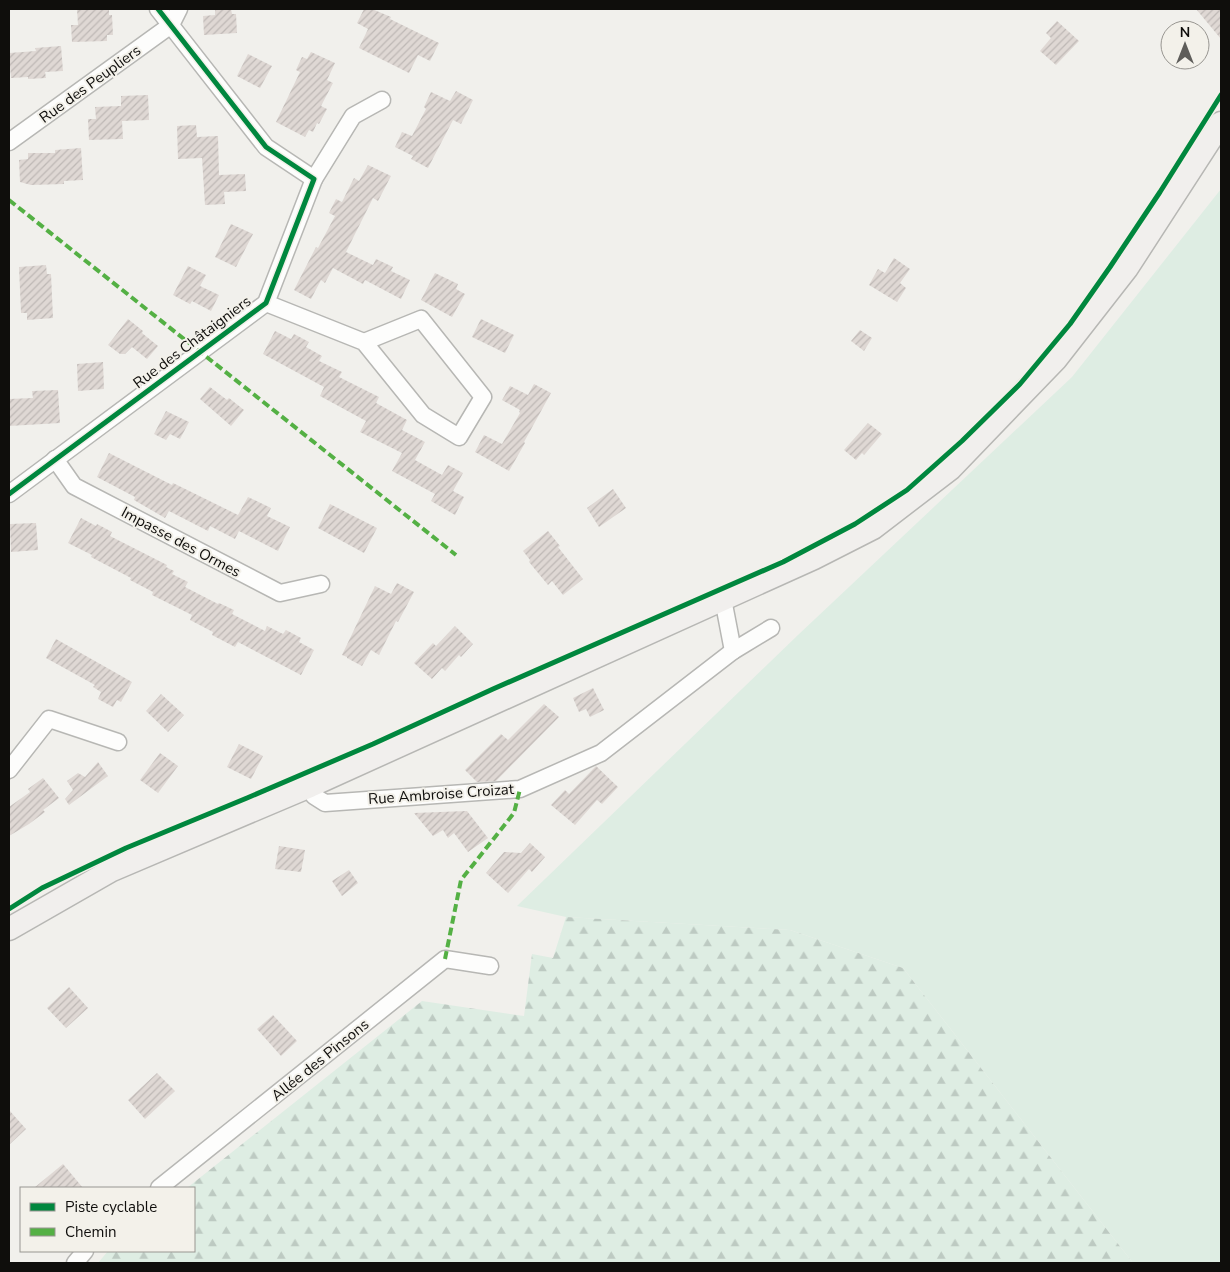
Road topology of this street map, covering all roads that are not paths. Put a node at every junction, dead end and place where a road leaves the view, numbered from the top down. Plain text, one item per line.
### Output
1 (158, 9) edge
2 (179, 9) edge
3 (171, 25) junction
4 (382, 100) dead end
5 (1221, 123) edge
6 (9, 142) edge
7 (314, 179) junction
8 (266, 303) junction
9 (364, 342) junction
10 (56, 459) junction
11 (9, 494) edge
12 (321, 584) dead end
13 (723, 600) junction
14 (771, 628) dead end
15 (733, 651) junction
16 (118, 742) dead end
17 (9, 770) edge
18 (310, 786) junction
19 (9, 929) edge
20 (490, 966) dead end
21 (160, 1187) edge
22 (84, 1252) edge
23 (75, 1263) edge

1 - 3 street
2 - 3 street
3 - 6 street, Rue des Peupliers
3 - 7 street
4 - 7 street, Rue des Châtaigniers
5 - 13 main road
7 - 8 street, Rue des Châtaigniers
8 - 9 street
8 - 10 street, Rue des Châtaigniers
9 - 9 street
10 - 11 street, Rue des Châtaigniers
10 - 12 street, Impasse des Ormes
13 - 15 street
13 - 18 main road
14 - 15 street, Rue Ambroise Croizat
15 - 18 street, Rue Ambroise Croizat
16 - 17 street
18 - 19 main road
20 - 21 street, Allée des Pinsons
22 - 23 street

